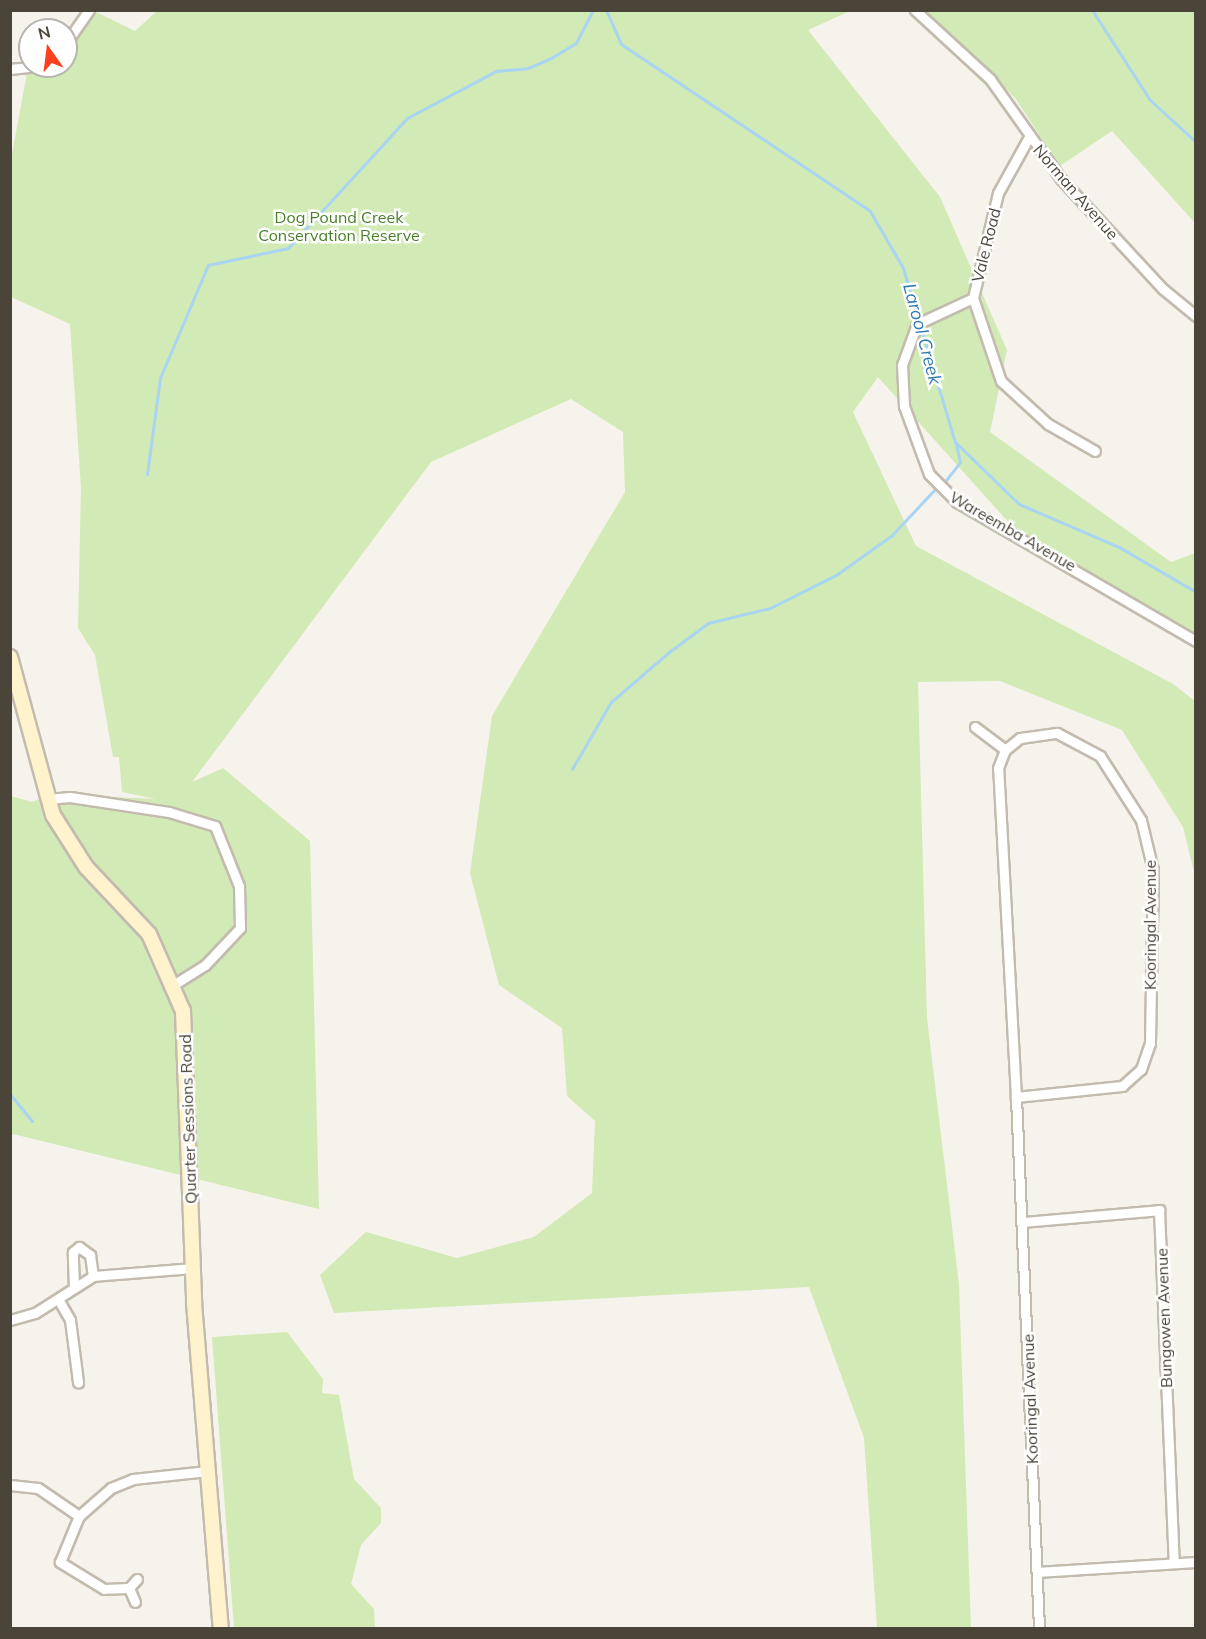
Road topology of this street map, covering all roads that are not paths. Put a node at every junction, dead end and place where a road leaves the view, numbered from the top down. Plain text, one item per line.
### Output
1 (89, 10) edge
2 (915, 10) edge
3 (78, 25) edge
4 (1029, 137) junction
5 (973, 297) junction
6 (1196, 316) edge
7 (1095, 451) dead end
8 (1196, 641) edge
9 (10, 657) edge
10 (975, 726) dead end
11 (1005, 750) junction
12 (47, 800) junction
13 (177, 816) junction
14 (177, 828) dead end
15 (175, 984) junction
16 (1016, 1097) junction
17 (1023, 1222) junction
18 (192, 1268) junction
19 (93, 1276) junction
20 (74, 1288) junction
21 (58, 1299) junction
22 (10, 1320) edge
23 (78, 1382) dead end
24 (208, 1471) junction
25 (10, 1485) edge
26 (79, 1516) junction
27 (1196, 1562) edge
28 (1174, 1563) junction
29 (1037, 1572) junction
30 (137, 1579) dead end
31 (129, 1588) junction
32 (135, 1602) dead end
33 (222, 1629) edge
34 (1039, 1629) edge

1 - 3 street
2 - 4 street, Norman Avenue
4 - 5 street, Vale Road
4 - 6 street, Norman Avenue
5 - 7 street, Vale Road
5 - 8 street, Wareemba Avenue
9 - 12 main road, Quarter Sessions Road
10 - 11 street
11 - 16 street, Kooringal Avenue
11 - 16 street, Kooringal Avenue
12 - 13 street
12 - 15 main road, Quarter Sessions Road
13 - 14 street
13 - 15 street
15 - 18 main road, Quarter Sessions Road
16 - 17 street, Kooringal Avenue
17 - 28 street, Bungowen Avenue
17 - 29 street, Kooringal Avenue
18 - 19 street
18 - 24 main road, Quarter Sessions Road
19 - 20 street
19 - 20 street
20 - 21 street
21 - 22 street
21 - 23 street
24 - 26 street
24 - 33 main road, Quarter Sessions Road
25 - 26 street
26 - 31 street
27 - 28 street
28 - 29 street
29 - 34 street, Kooringal Avenue
30 - 31 street
31 - 32 street

